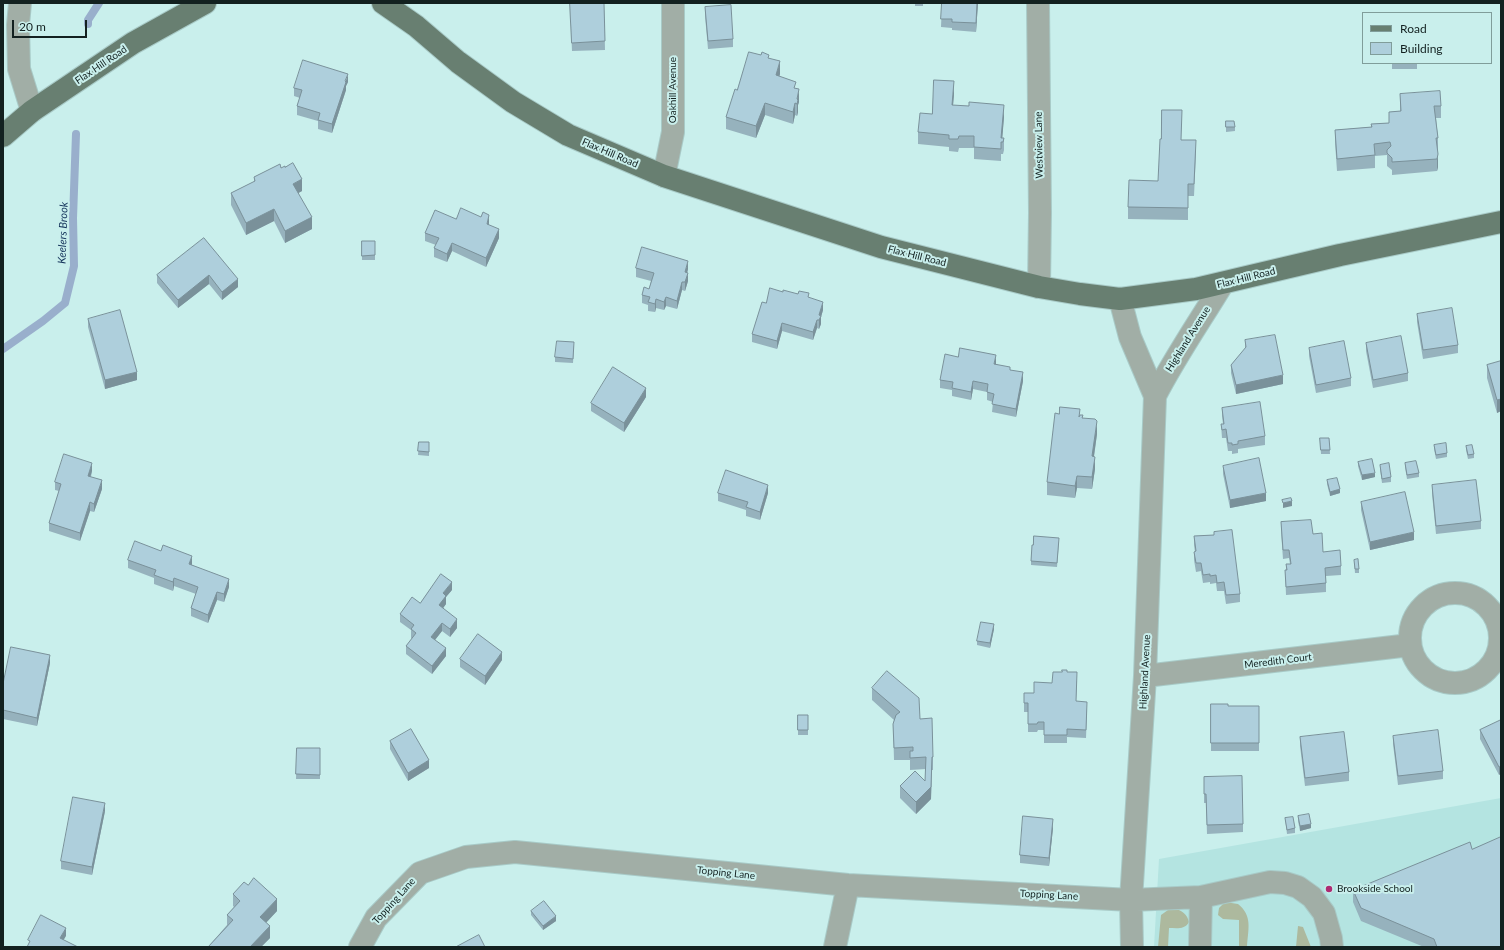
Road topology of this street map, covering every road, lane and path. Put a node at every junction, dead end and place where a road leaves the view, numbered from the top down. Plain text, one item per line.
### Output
1 (20, 3) edge
2 (205, 3) edge
3 (383, 3) edge
4 (673, 3) edge
5 (1038, 3) edge
6 (32, 111) junction
7 (3, 136) edge
8 (664, 176) junction
9 (1501, 222) edge
10 (1223, 283) junction
11 (1039, 287) junction
12 (1120, 299) junction
13 (1155, 396) junction
14 (1410, 645) junction
15 (1145, 676) junction
16 (848, 885) junction
17 (1201, 897) junction
18 (1131, 900) junction
19 (360, 947) edge
20 (835, 947) edge
21 (1132, 947) edge
22 (1200, 947) edge
23 (1332, 947) edge

1 - 6 street
2 - 6 main road, Flax Hill Road
3 - 8 main road, Flax Hill Road
4 - 8 street, Oakhill Avenue
5 - 11 street, Westview Lane
6 - 7 main road, Flax Hill Road
8 - 11 main road, Flax Hill Road
9 - 10 main road, Flax Hill Road
10 - 12 main road, Flax Hill Road
10 - 13 street, Highland Avenue
11 - 12 main road, Flax Hill Road
12 - 13 street, Highland Avenue
13 - 15 street, Highland Avenue
14 - 14 street
14 - 15 street, Meredith Court
15 - 18 street, Highland Avenue
16 - 18 street, Topping Lane
16 - 19 street, Topping Lane
16 - 20 street
17 - 18 street, Topping Lane
17 - 22 street
17 - 23 street, Topping Lane
18 - 21 street, Highland Avenue

